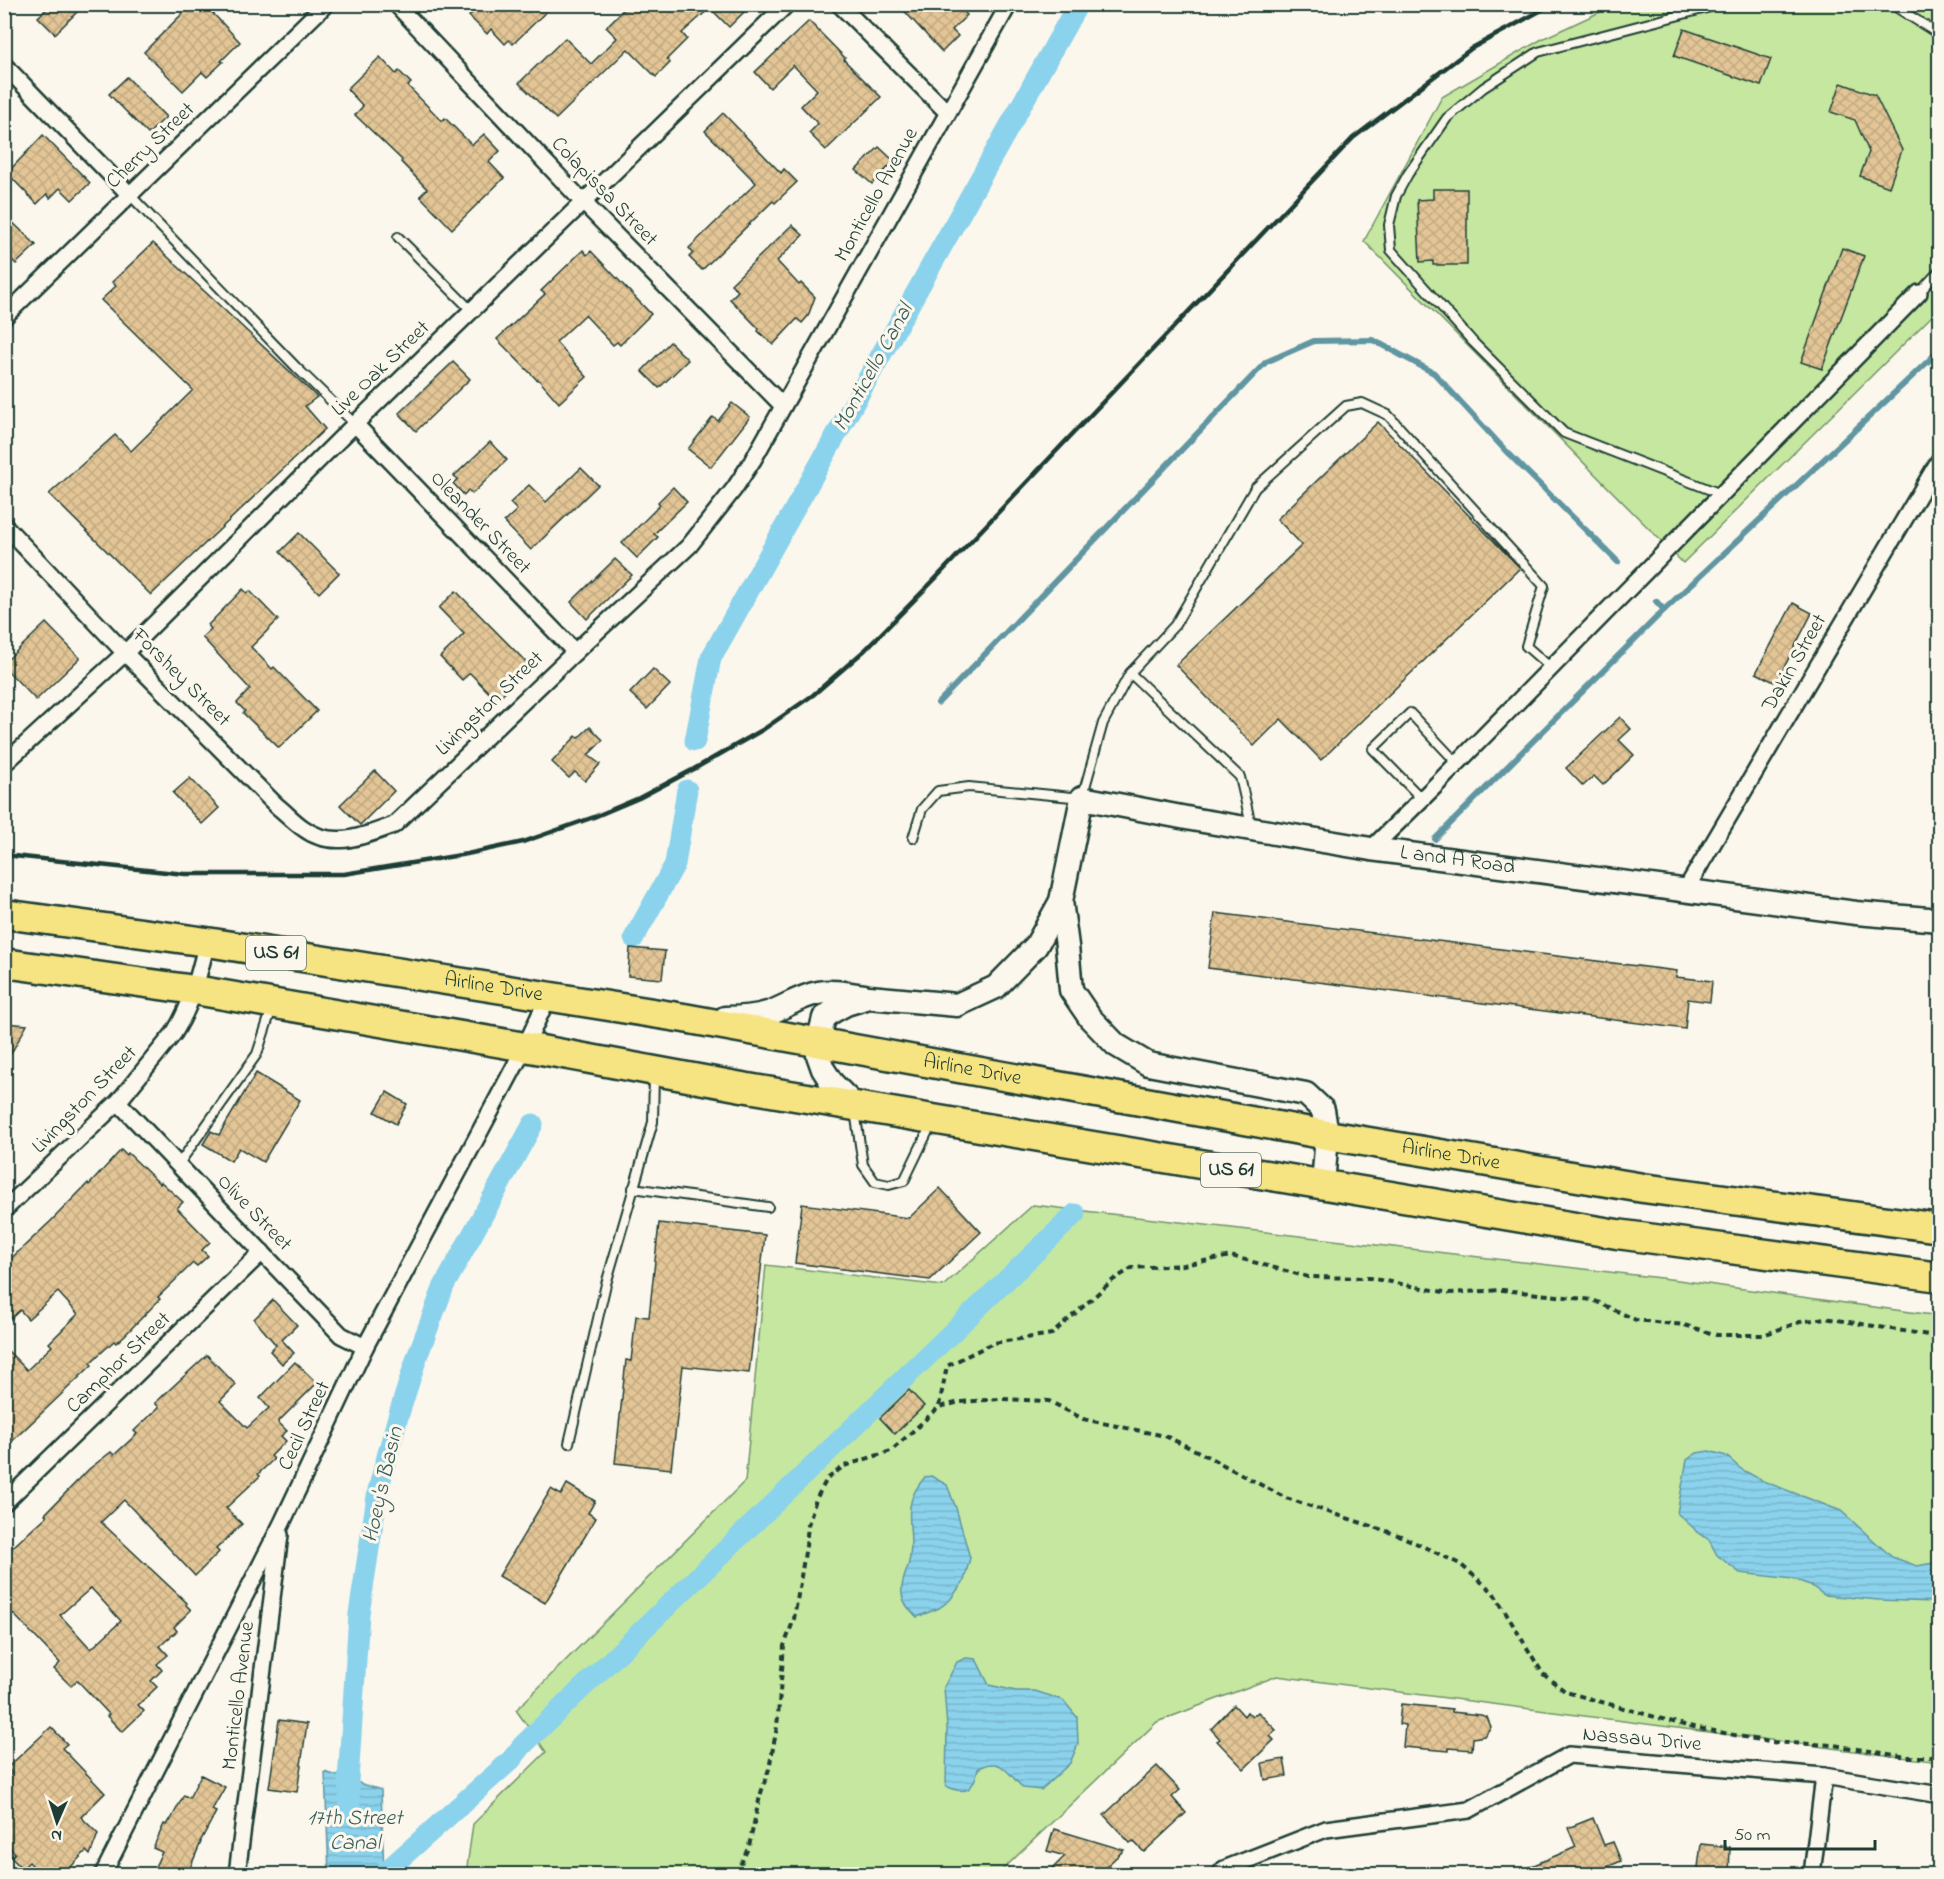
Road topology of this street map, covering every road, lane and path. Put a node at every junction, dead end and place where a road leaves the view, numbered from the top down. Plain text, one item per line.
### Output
1 (326, 4) edge
2 (396, 4) edge
3 (787, 4) edge
4 (839, 4) edge
5 (1009, 4) edge
6 (1722, 4) edge
7 (1891, 4) edge
8 (1940, 35) edge
9 (4, 65) edge
10 (947, 112) junction
11 (130, 195) junction
12 (583, 201) junction
13 (398, 237) dead end
14 (1940, 270) edge
15 (1919, 292) joint
16 (471, 310) junction
17 (4, 317) edge
18 (783, 406) junction
19 (355, 424) junction
20 (1940, 459) edge
21 (1721, 494) junction
22 (4, 525) edge
23 (657, 575) joint
24 (575, 652) junction
25 (125, 653) junction
26 (1551, 668) junction
27 (1131, 673) junction
28 (4, 764) edge
29 (1457, 764) junction
30 (1082, 798) junction
31 (1422, 799) junction
32 (1252, 830) junction
33 (913, 838) dead end
34 (341, 841) joint
35 (1371, 849) junction
36 (1686, 889) junction
37 (1060, 901) junction
38 (4, 914) edge
39 (1940, 920) edge
40 (207, 942) junction
41 (4, 963) edge
42 (195, 990) junction
43 (548, 997) junction
44 (868, 997) junction
45 (274, 1004) junction
46 (684, 1018) junction
47 (818, 1042) junction
48 (525, 1047) junction
49 (654, 1071) junction
50 (118, 1102) junction
51 (855, 1106) junction
52 (934, 1119) junction
53 (1327, 1135) junction
54 (178, 1165) junction
55 (1323, 1185) junction
56 (633, 1188) junction
57 (768, 1207) dead end
58 (4, 1210) edge
59 (1940, 1228) edge
60 (262, 1252) junction
61 (1940, 1277) edge
62 (1940, 1337) edge
63 (365, 1347) junction
64 (939, 1407) junction
65 (569, 1443) dead end
66 (4, 1503) edge
67 (282, 1523) junction
68 (1940, 1755) edge
69 (1824, 1776) junction
70 (1940, 1795) edge
71 (103, 1875) edge
72 (237, 1875) edge
73 (736, 1875) edge
74 (1220, 1875) edge
75 (1812, 1875) edge

1 - 11 street, Cherry Street
2 - 12 street, Colapissa Street
3 - 12 street, Live Oak Street
4 - 10 street
5 - 10 street, Monticello Avenue
6 - 21 lane
7 - 8 lane
9 - 11 street
10 - 18 street, Monticello Avenue
11 - 17 street, Cherry Street
11 - 19 lane
12 - 16 street, Live Oak Street
12 - 18 street, Colapissa Street
13 - 16 lane
14 - 15 lane
15 - 21 street
16 - 19 street, Live Oak Street
18 - 23 street, Monticello Avenue
19 - 24 street, Oleander Street
19 - 25 street, Live Oak Street
20 - 36 street, Dakin Street
21 - 26 street
22 - 25 street, Forshey Street
23 - 24 street, Livingston Street
24 - 34 street, Livingston Street
25 - 28 street, Live Oak Street
25 - 34 street, Forshey Street
26 - 27 lane
26 - 29 street
27 - 30 lane
27 - 32 lane
29 - 31 street
29 - 31 lane
30 - 32 street, L and A Road
30 - 33 lane
30 - 37 street
31 - 35 street
32 - 35 street, L and A Road
35 - 36 street, L and A Road
36 - 39 street, L and A Road
37 - 44 street
37 - 53 street
38 - 40 highway, Airline Drive / US 61
40 - 42 street, Livingston Street
40 - 43 highway, Airline Drive / US 61
41 - 42 highway, US 61
42 - 45 highway, US 61
42 - 50 street, Livingston Street
43 - 46 highway, Airline Drive / US 61
43 - 48 street, Cecil Street
44 - 46 street
44 - 47 street
45 - 48 highway, US 61
45 - 54 lane
46 - 47 highway, Airline Drive / US 61
47 - 51 street
47 - 53 highway, Airline Drive / US 61
48 - 49 highway, US 61
48 - 63 street, Cecil Street
49 - 51 highway, US 61
49 - 56 lane
50 - 54 street, Olive Street
50 - 58 street, Livingston Street
51 - 52 highway, US 61
51 - 52 lane
52 - 55 highway, US 61
53 - 55 street
53 - 59 highway, Airline Drive / US 61
54 - 60 street, Olive Street
55 - 61 highway, US 61
56 - 57 lane
56 - 65 lane
60 - 63 street, Olive Street
60 - 66 street, Camphor Street
62 - 64 path
63 - 67 street, Cecil Street
64 - 68 path
64 - 73 path
67 - 71 street, Cecil Street
67 - 72 street, Monticello Avenue
69 - 70 street, Nassau Drive
69 - 74 street, Nassau Drive
69 - 75 street

